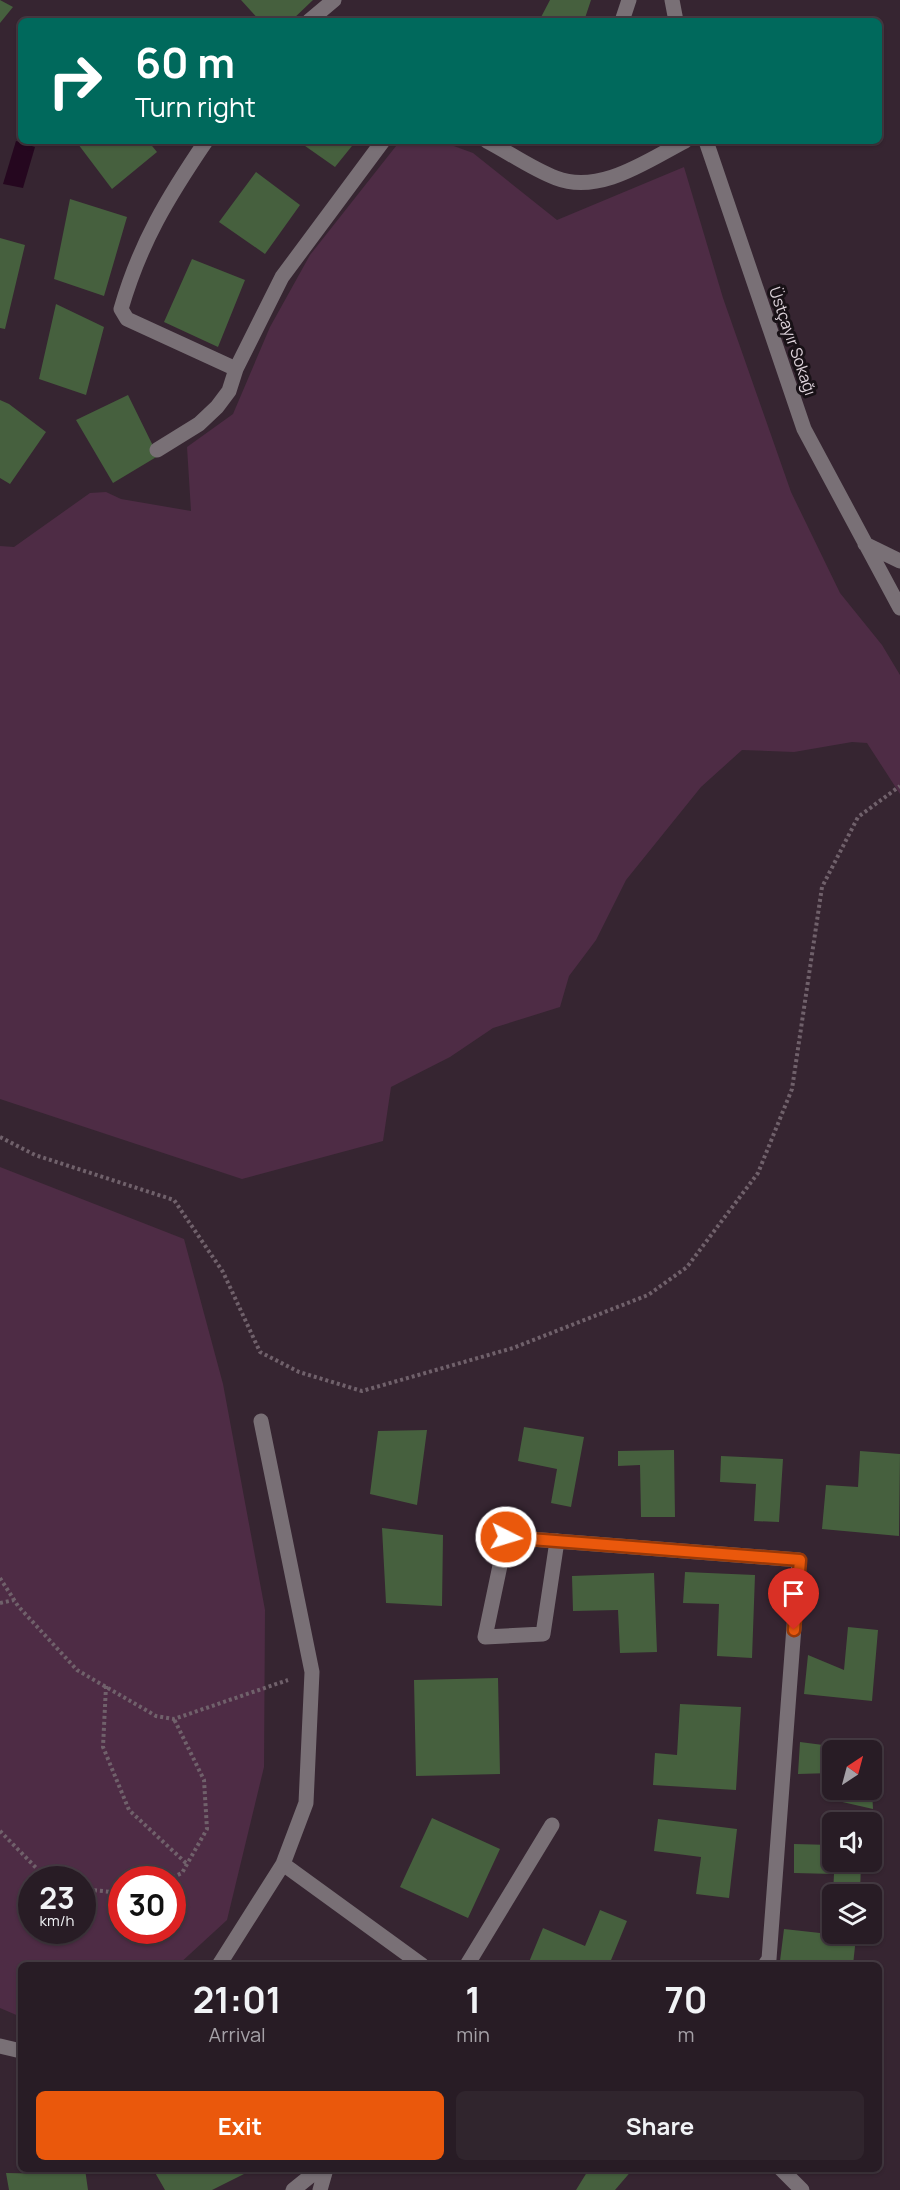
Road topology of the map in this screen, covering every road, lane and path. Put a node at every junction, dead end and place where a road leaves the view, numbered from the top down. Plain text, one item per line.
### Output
1 (334, 0) edge
2 (629, 0) edge
3 (672, 0) edge
4 (313, 18) edge
5 (623, 18) edge
6 (675, 18) edge
7 (204, 144) edge
8 (381, 144) edge
9 (493, 144) edge
10 (679, 144) edge
11 (707, 144) edge
12 (236, 369) junction
13 (157, 450) dead end
14 (866, 544) junction
15 (900, 561) edge
16 (900, 608) edge
17 (900, 786) edge
18 (0, 1137) edge
19 (261, 1421) dead end
20 (557, 1541) junction
21 (0, 1578) edge
22 (14, 1600) junction
23 (0, 1603) edge
24 (312, 1672) junction
25 (106, 1686) junction
26 (174, 1719) junction
27 (552, 1825) dead end
28 (0, 1831) edge
29 (283, 1863) junction
30 (187, 1864) joint
31 (34, 1866) edge
32 (221, 1962) edge
33 (418, 1962) edge
34 (468, 1962) edge
35 (767, 1962) edge
36 (0, 2046) edge
37 (18, 2050) edge
38 (315, 2172) edge
39 (325, 2172) edge
40 (784, 2172) edge
41 (293, 2190) edge
42 (320, 2190) edge
43 (802, 2190) edge

1 - 4 street
2 - 5 street
3 - 6 street
7 - 12 street
8 - 12 street
9 - 10 street
11 - 14 street, Üstçayır Sokağı
12 - 13 street
14 - 15 street
14 - 16 street, Üstçayır Sokağı
17 - 18 path
19 - 24 street
20 - 20 street
20 - 35 street
21 - 22 path
22 - 23 path
22 - 25 path
24 - 26 path
24 - 29 street
25 - 26 path
25 - 30 path
26 - 30 path
27 - 34 street
28 - 31 path
29 - 32 street
29 - 33 street
36 - 37 street
38 - 41 street
39 - 42 street
40 - 43 street

